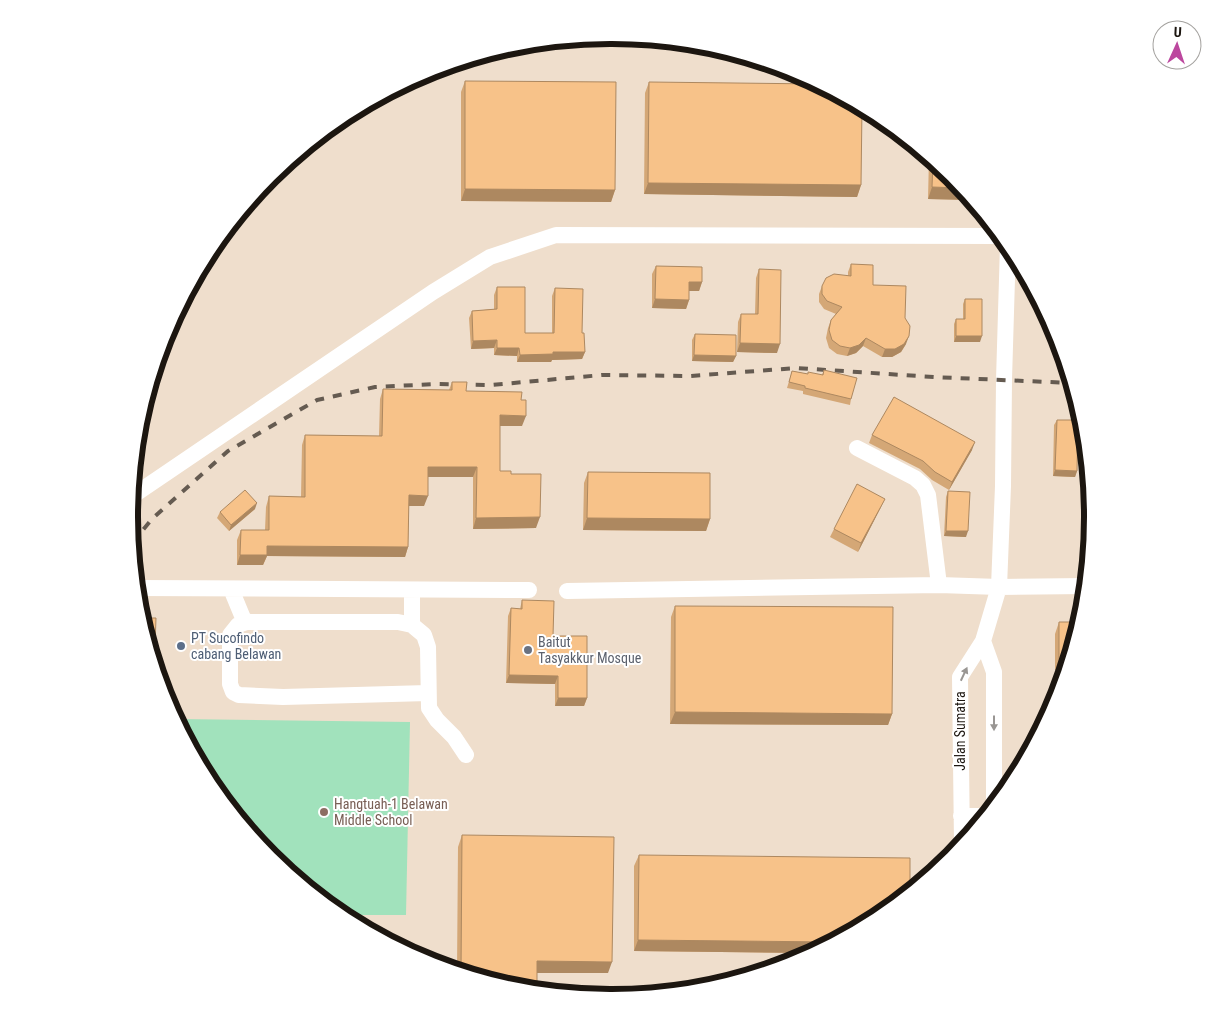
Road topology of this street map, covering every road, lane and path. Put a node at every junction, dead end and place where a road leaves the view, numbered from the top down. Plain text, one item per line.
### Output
1 (991, 236) edge
2 (1008, 260) edge
3 (857, 448) dead end
4 (139, 492) edge
5 (939, 585) junction
6 (1079, 586) edge
7 (999, 587) junction
8 (144, 588) edge
9 (231, 589) junction
10 (412, 590) junction
11 (529, 590) dead end
12 (566, 591) dead end
13 (247, 622) junction
14 (412, 625) junction
15 (983, 642) junction
16 (428, 693) junction
17 (466, 755) dead end
18 (994, 793) edge
19 (961, 816) junction
20 (976, 816) edge
21 (962, 833) edge

1 - 4 lane
2 - 7 lane, Jalan Sumatra
3 - 5 lane
5 - 7 lane
5 - 12 lane
6 - 7 lane
7 - 15 lane, Jalan Sumatra
8 - 9 lane
9 - 10 lane
9 - 13 lane
10 - 11 lane
10 - 14 lane
13 - 14 lane
13 - 16 lane
14 - 16 lane
15 -> 18 lane
19 -> 15 lane, Jalan Sumatra
16 - 17 lane
19 - 20 lane
19 - 21 lane, Jalan Sumatra

